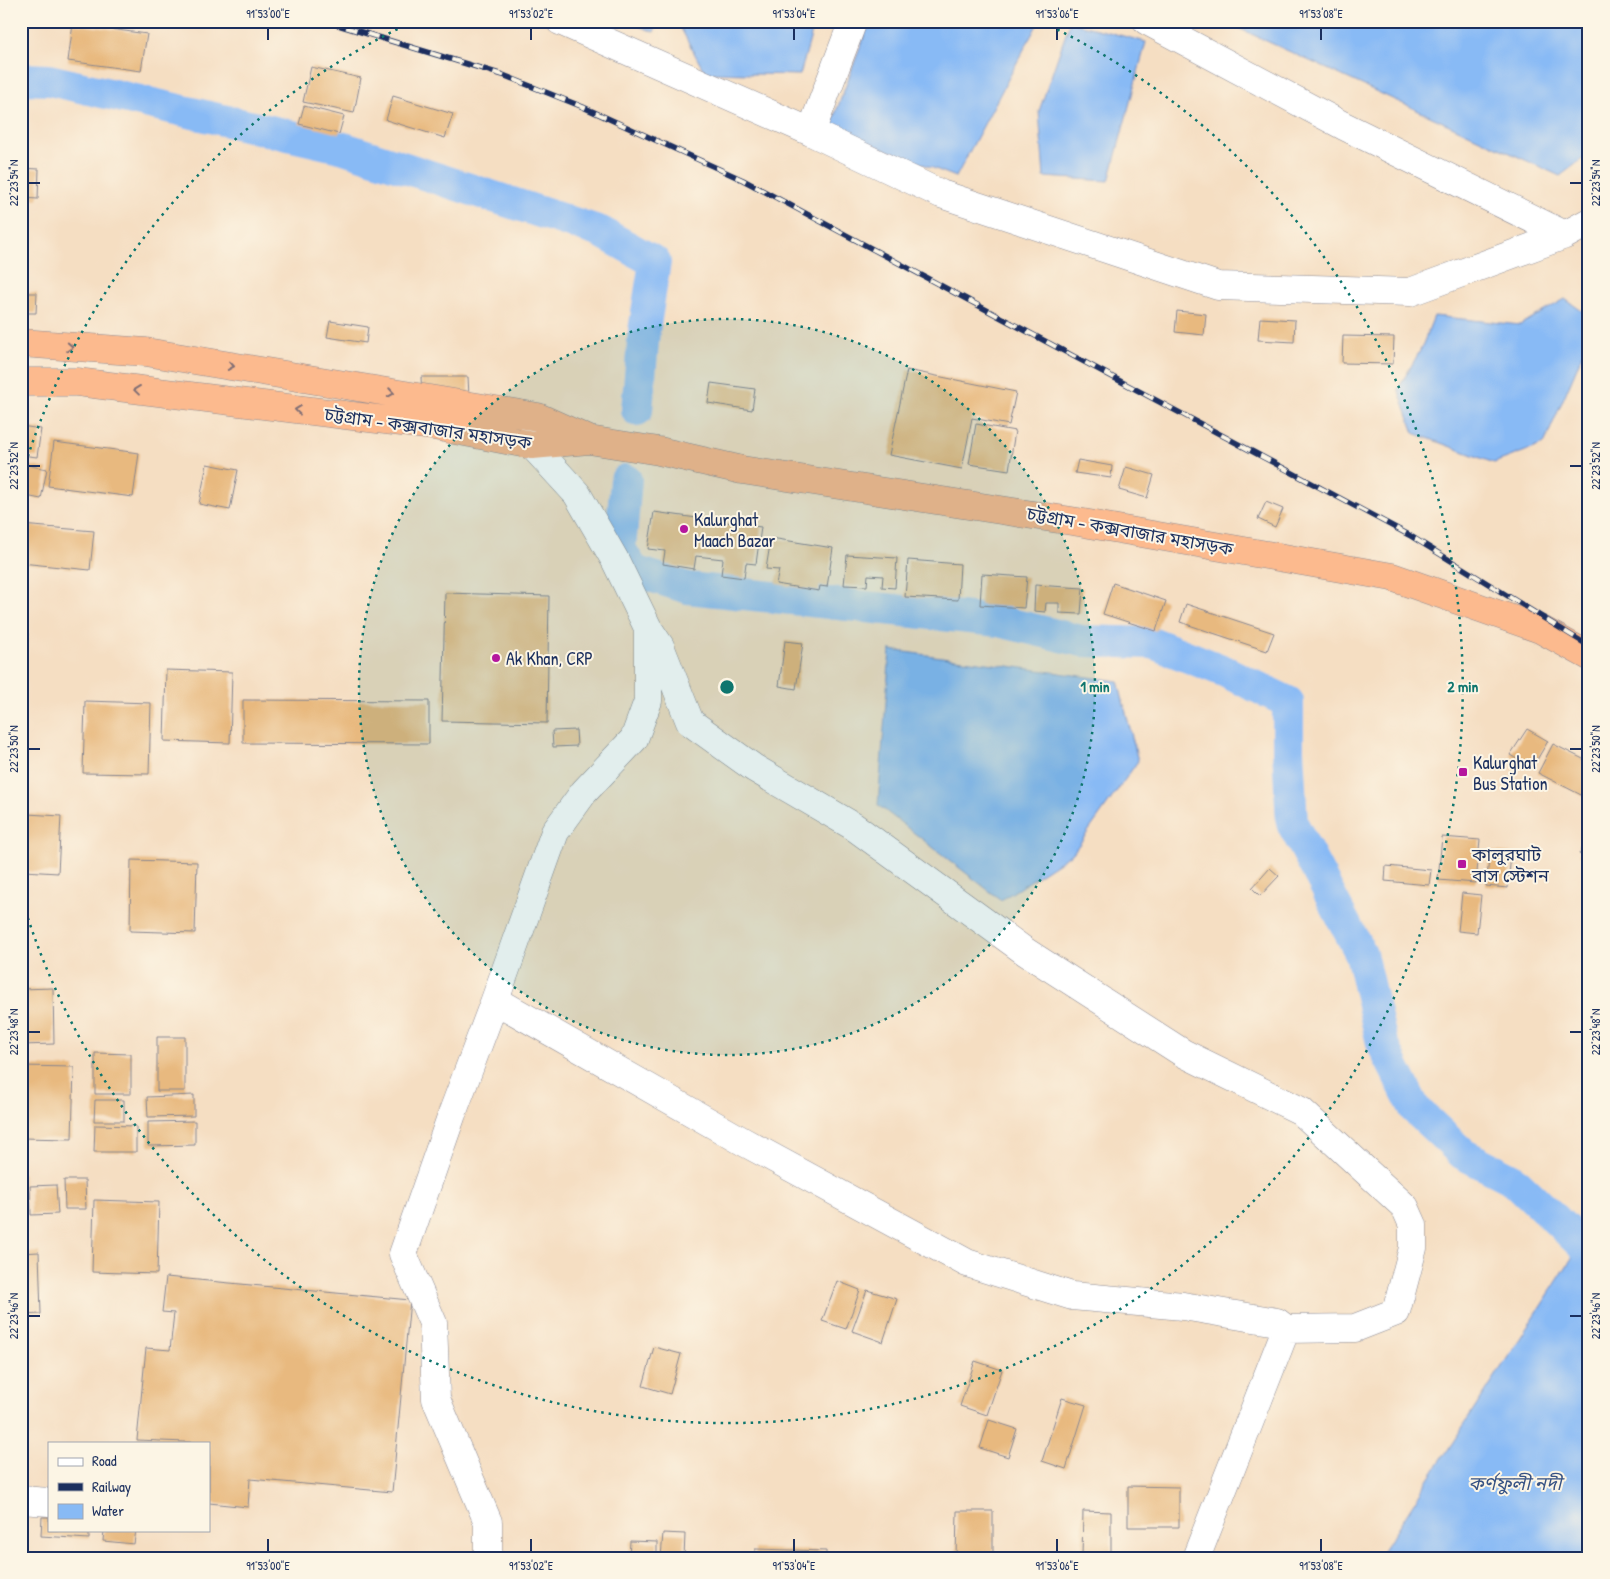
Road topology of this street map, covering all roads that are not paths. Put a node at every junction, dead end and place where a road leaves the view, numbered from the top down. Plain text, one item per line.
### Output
1 (560, 21) edge
2 (853, 21) edge
3 (1148, 21) edge
4 (811, 132) junction
5 (1589, 222) edge
6 (1564, 235) junction
7 (21, 343) edge
8 (21, 382) edge
9 (538, 417) junction
10 (589, 440) junction
11 (532, 445) junction
12 (648, 628) junction
13 (1589, 656) edge
14 (495, 1000) junction
15 (1286, 1329) junction
16 (21, 1500) edge
17 (48, 1502) edge
18 (488, 1558) edge
19 (1196, 1558) edge

1 - 4 street
2 - 4 street
3 - 6 street
4 - 6 street
5 - 6 street
7 -> 9 highway, চট্টগ্রাম - কক্সবাজার মহাসড়ক
11 -> 8 highway, চট্টগ্রাম - কক্সবাজার মহাসড়ক
9 - 10 highway, চট্টগ্রাম - কক্সবাজার মহাসড়ক
9 - 11 street
10 - 11 highway, চট্টগ্রাম - কক্সবাজার মহাসড়ক
10 - 13 highway, চট্টগ্রাম - কক্সবাজার মহাসড়ক
11 - 12 street
12 - 14 street
12 - 15 street
14 - 15 street
14 - 18 street
15 - 19 street
16 - 17 street

